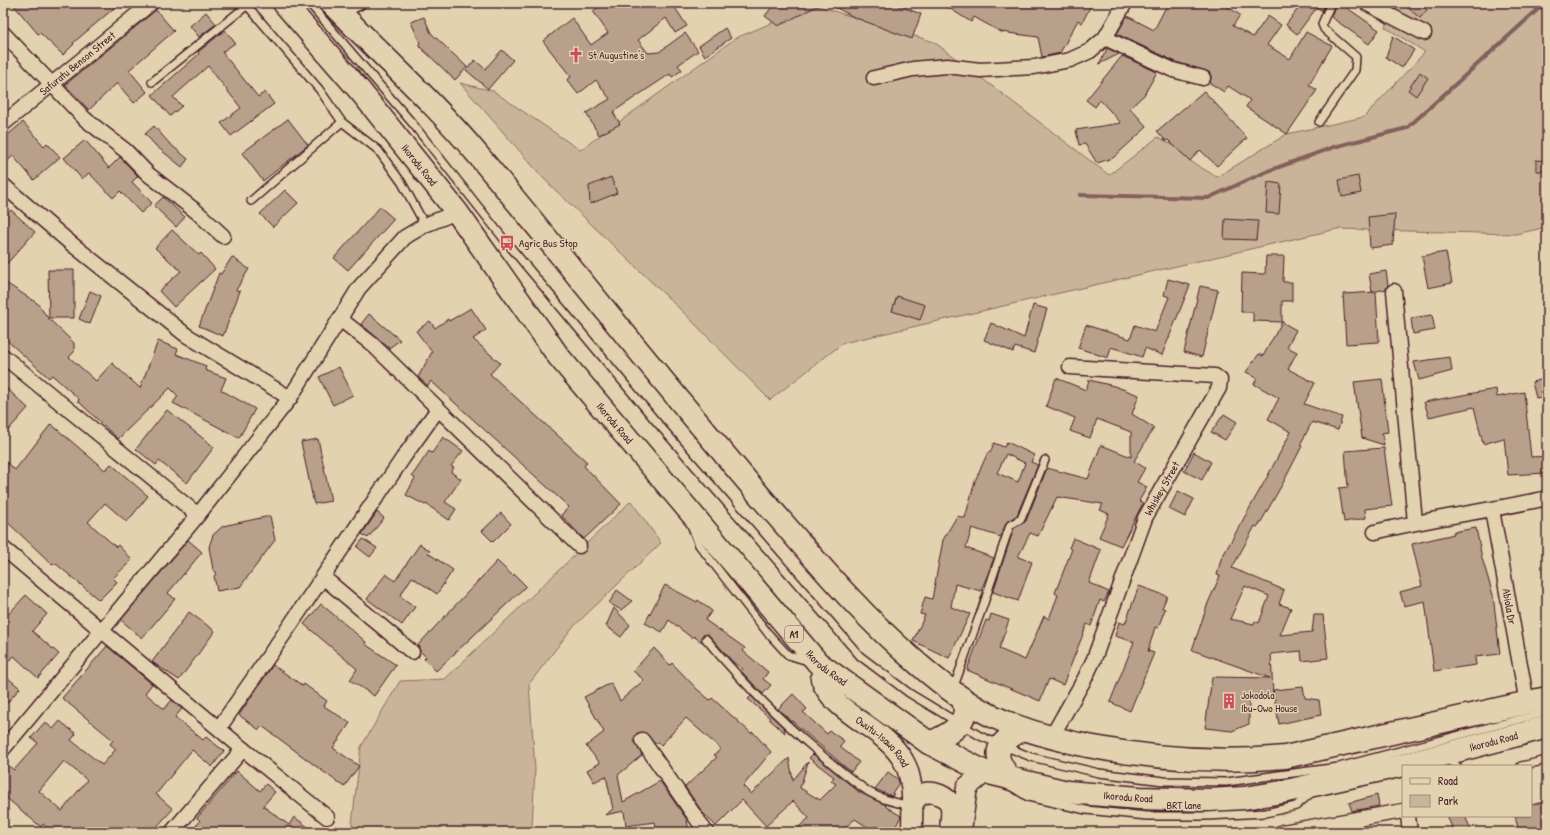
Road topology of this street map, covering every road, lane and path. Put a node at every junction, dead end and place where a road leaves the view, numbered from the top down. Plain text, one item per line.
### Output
1 (151, 3) edge
2 (284, 3) edge
3 (309, 3) edge
4 (358, 3) edge
5 (1125, 3) edge
6 (1331, 3) edge
7 (1366, 3) edge
8 (247, 4) edge
9 (334, 6) edge
10 (3, 33) edge
11 (1424, 33) dead end
12 (1105, 38) junction
13 (874, 78) dead end
14 (1203, 78) dead end
15 (152, 82) dead end
16 (50, 85) junction
17 (342, 122) junction
18 (1319, 122) dead end
19 (3, 124) edge
20 (3, 185) edge
21 (251, 201) dead end
22 (456, 212) junction
23 (425, 224) junction
24 (223, 236) dead end
25 (1394, 291) dead end
26 (340, 319) junction
27 (3, 356) edge
28 (1070, 367) dead end
29 (290, 398) junction
30 (438, 409) junction
31 (1045, 460) dead end
32 (1547, 498) edge
33 (1492, 510) junction
34 (198, 515) junction
35 (1416, 522) junction
36 (1375, 532) dead end
37 (579, 546) dead end
38 (3, 548) edge
39 (323, 577) junction
40 (102, 631) junction
41 (706, 639) dead end
42 (412, 652) dead end
43 (822, 666) junction
44 (957, 695) junction
45 (1537, 701) edge
46 (1547, 712) edge
47 (959, 723) junction
48 (1547, 727) edge
49 (219, 728) junction
50 (1024, 729) junction
51 (1051, 738) junction
52 (642, 740) dead end
53 (928, 743) junction
54 (1000, 744) junction
55 (3, 749) edge
56 (243, 749) junction
57 (1547, 760) edge
58 (1448, 761) edge
59 (1408, 765) edge
60 (1525, 765) edge
61 (1402, 766) edge
62 (997, 775) junction
63 (911, 805) junction
64 (1402, 811) edge
65 (326, 817) dead end
66 (1408, 817) edge
67 (172, 832) edge
68 (706, 832) edge
69 (912, 832) edge
70 (950, 832) edge
71 (961, 832) edge
72 (1282, 832) edge
73 (1410, 832) edge

1 - 16 street, Safuratu Benson Street
2 - 22 highway, Ikorodu Road / A1
3 - 47 lane
4 - 9 street
5 - 12 street
6 - 18 lane
7 - 11 street
8 - 15 lane
8 - 17 lane
9 - 44 highway
10 - 16 street
12 - 13 street
12 - 14 street
16 - 19 street, Safuratu Benson Street
16 - 24 street
17 - 21 lane
17 - 23 lane
20 - 29 street
22 - 23 street
22 - 43 highway, Ikorodu Road / A1
23 - 26 street
25 - 35 street
26 - 29 street
26 - 30 street
27 - 34 street
28 - 51 street, Whiskey Street
29 - 34 street
30 - 37 street
30 - 39 street
31 - 44 lane
32 - 33 street
33 - 35 street
33 - 45 street, Abiola Dr
34 - 40 street
35 - 36 street
38 - 40 street
39 - 42 street
39 - 49 street
40 - 49 street
40 - 55 street
41 - 63 lane
43 - 53 highway, Ikorodu Road / A1
43 - 63 street, Owutu-Isawo Road
44 - 47 highway
44 - 50 highway
45 - 51 highway
46 - 54 lane
47 - 53 highway
47 - 54 lane
48 - 58 highway, Ikorodu Road / A1
49 - 56 street
50 - 51 highway
50 - 54 highway
52 - 68 street
53 - 62 highway, Ikorodu Road / A1
54 - 62 highway
56 - 65 street
56 - 67 street
57 - 60 lane
58 - 59 highway, Ikorodu Road / A1
61 - 62 highway, Ikorodu Road / A1
62 - 71 street
63 - 69 street, Owutu-Isawo Road
63 - 70 street
64 - 72 street
66 - 73 street

